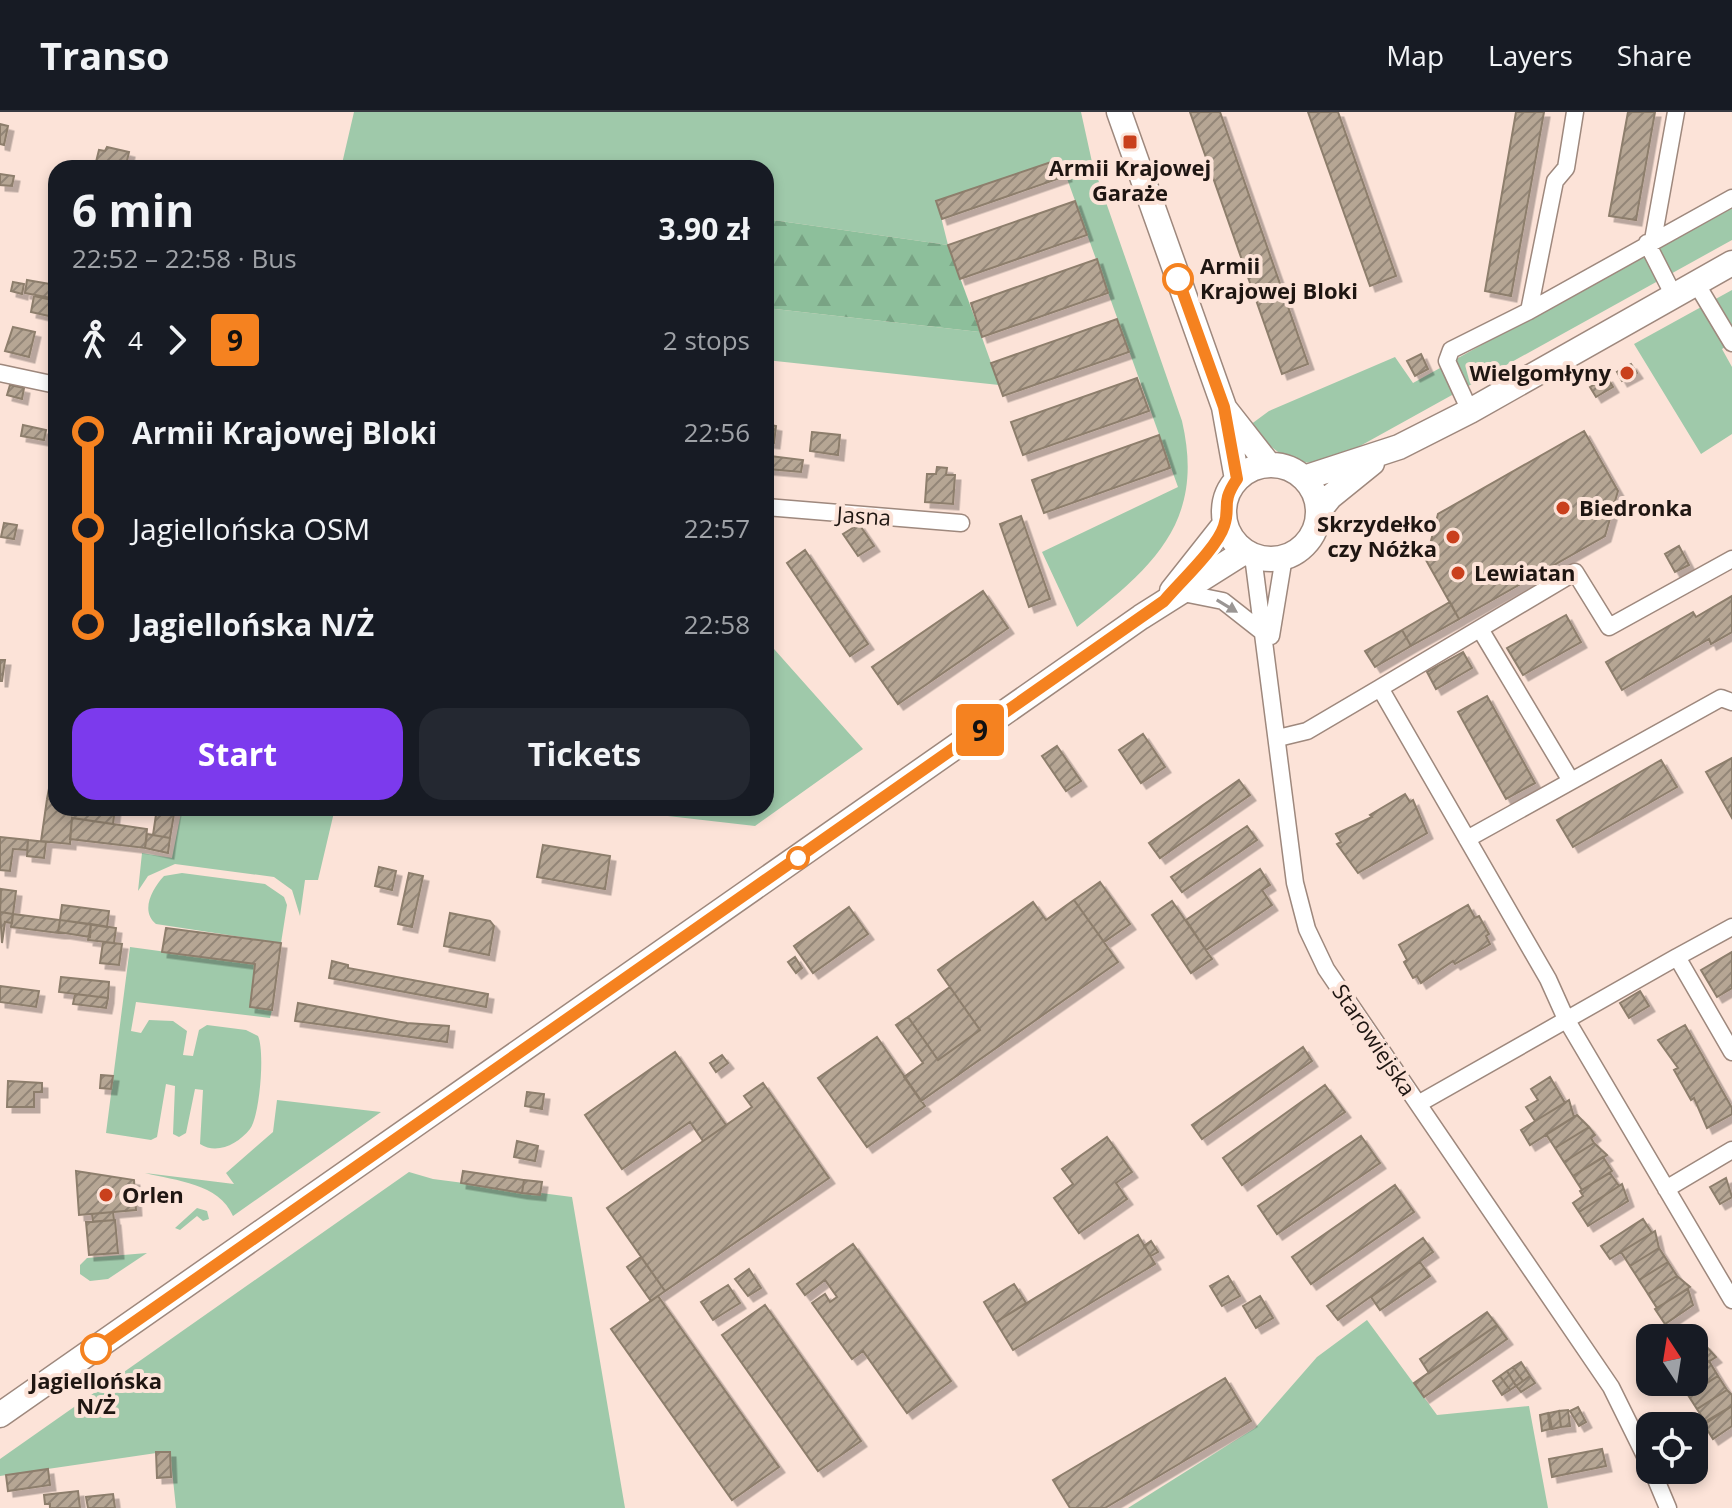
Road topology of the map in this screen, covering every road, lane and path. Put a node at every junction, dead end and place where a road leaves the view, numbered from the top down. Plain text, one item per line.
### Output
1 (1119, 112) edge
2 (1575, 112) edge
3 (1676, 112) edge
4 (1732, 198) edge
5 (1650, 242) junction
6 (1732, 263) edge
7 (1696, 283) junction
8 (1674, 296) junction
9 (1529, 311) junction
10 (1732, 343) edge
11 (0, 373) edge
12 (48, 383) edge
13 (1224, 407) junction
14 (1470, 411) junction
15 (1384, 452) junction
16 (1269, 465) junction
17 (1304, 478) junction
18 (1237, 479) junction
19 (774, 508) edge
20 (1318, 512) junction
21 (961, 523) dead end
22 (1225, 524) junction
23 (1249, 554) junction
24 (1284, 557) junction
25 (1732, 559) edge
26 (1174, 597) junction
27 (1480, 629) junction
28 (1265, 634) junction
29 (1268, 653) junction
30 (1380, 688) junction
31 (1732, 702) edge
32 (1278, 738) junction
33 (1571, 781) junction
34 (1467, 839) junction
35 (1732, 927) edge
36 (1677, 957) junction
37 (1566, 1019) junction
38 (1732, 1052) edge
39 (1418, 1104) junction
40 (1732, 1150) edge
41 (1666, 1189) junction
42 (1732, 1300) edge
43 (0, 1415) edge
44 (1636, 1438) edge
45 (1658, 1484) edge
46 (1668, 1508) edge

1 - 13 street
2 - 9 street
3 - 5 street
4 - 5 street
5 - 8 street
5 - 9 street
6 - 7 street
7 - 8 street
7 - 10 street
8 - 14 street
9 - 14 street
11 - 12 street
13 - 16 street
13 - 18 street
14 - 15 street
15 - 17 street
15 - 20 street
16 - 17 street
16 - 18 street
17 - 20 street
18 - 22 street
19 - 21 street, Jasna
20 - 24 street
22 - 23 street
22 - 26 street
23 - 24 street
23 - 26 street
23 - 28 street, Starowiejska
24 - 29 street
25 - 27 street
26 -> 28 street
26 - 43 street
27 - 30 street
27 - 33 street
28 - 29 street, Starowiejska
29 - 32 street, Starowiejska
30 - 32 street
30 - 34 street
31 - 33 street
32 - 39 street, Starowiejska
33 - 34 street
34 - 37 street
35 - 36 street
36 - 37 street
36 - 38 street
37 - 39 street
37 - 41 street
39 - 44 street, Starowiejska
40 - 41 street
41 - 42 street
45 - 46 street, Starowiejska

